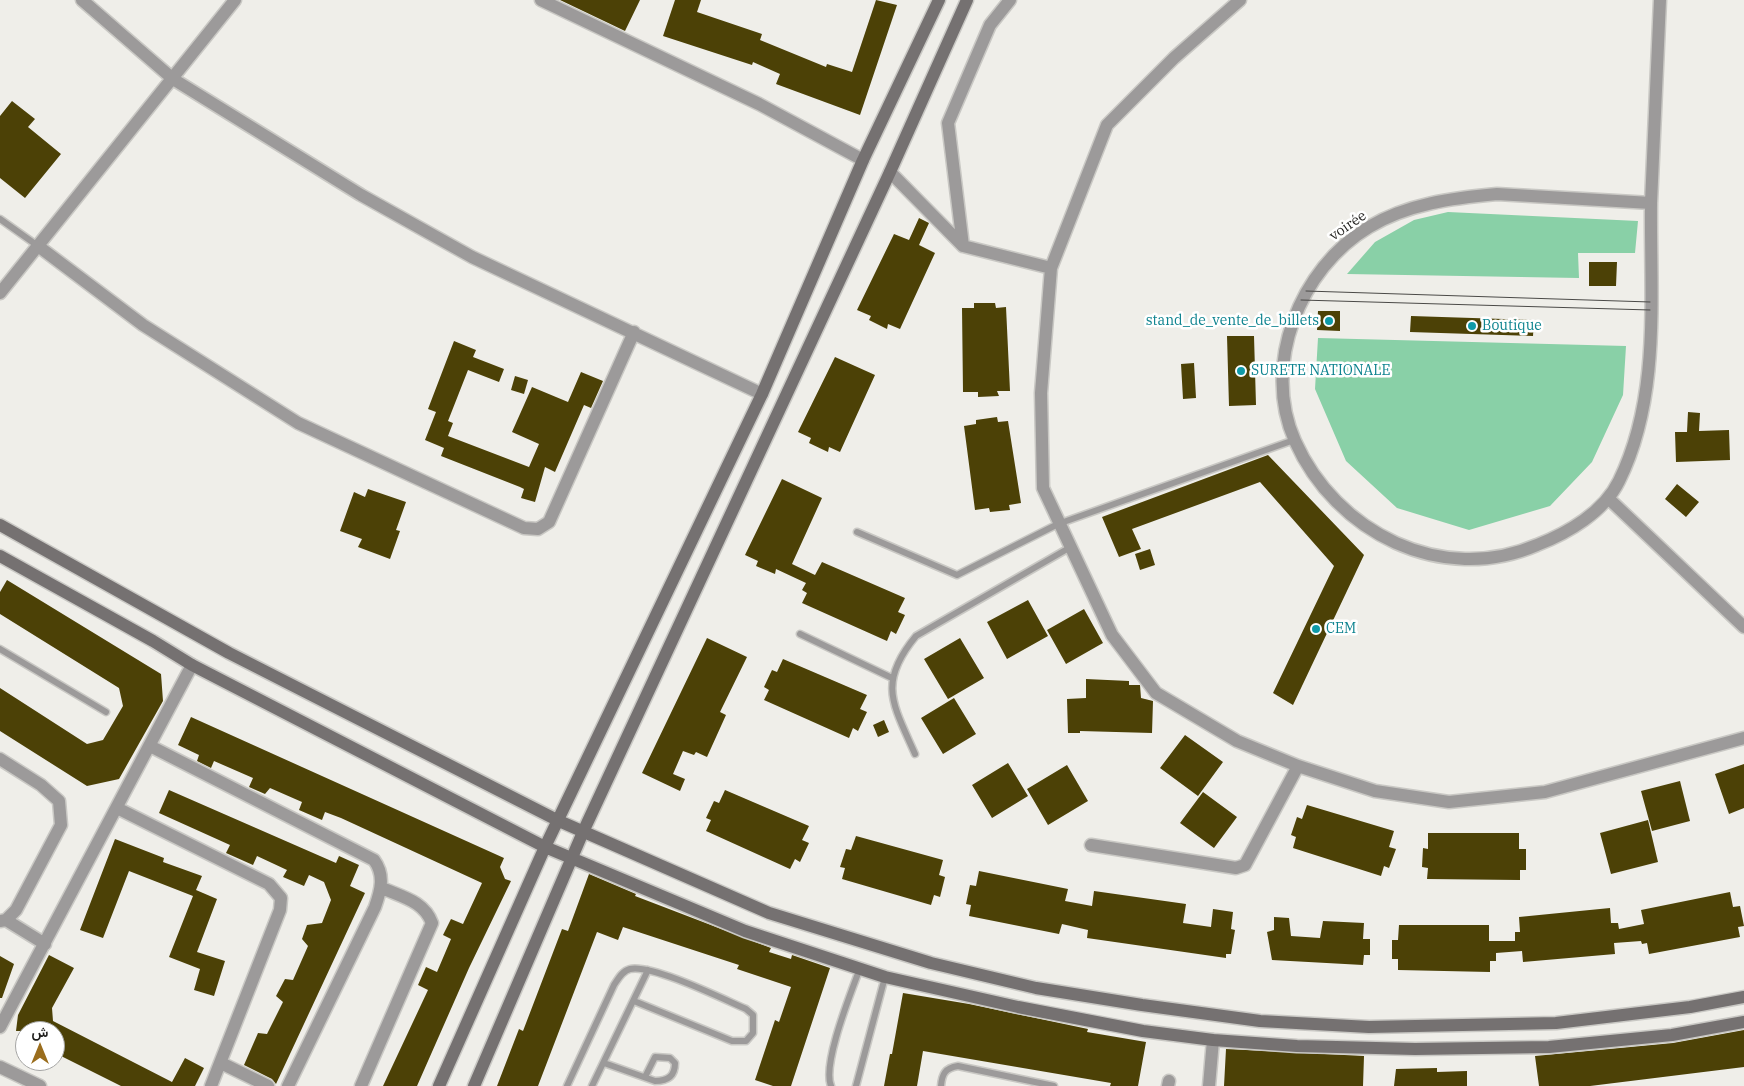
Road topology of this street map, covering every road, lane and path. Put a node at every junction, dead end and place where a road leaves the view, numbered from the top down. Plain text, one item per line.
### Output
1 (82, 0) edge
2 (235, 0) edge
3 (541, 0) edge
4 (939, 0) edge
5 (967, 0) edge
6 (1010, 0) edge
7 (1240, 0) edge
8 (1660, 0) edge
9 (173, 78) junction
10 (863, 160) junction
11 (890, 172) junction
12 (1651, 203) junction
13 (0, 219) edge
14 (38, 246) junction
15 (962, 246) junction
16 (1051, 268) junction
17 (0, 293) edge
18 (634, 332) junction
19 (762, 394) junction
20 (1294, 440) junction
21 (1608, 498) junction
22 (1058, 524) junction
23 (0, 525) edge
24 (857, 532) dead end
25 (1069, 548) junction
26 (1, 558) edge
27 (1744, 627) edge
28 (800, 634) dead end
29 (0, 649) edge
30 (192, 665) junction
31 (892, 678) junction
32 (106, 712) dead end
33 (1744, 738) edge
34 (150, 746) junction
35 (915, 754) dead end
36 (0, 759) edge
37 (1298, 766) junction
38 (116, 808) junction
39 (559, 821) junction
40 (583, 832) junction
41 (1091, 845) dead end
42 (545, 847) junction
43 (573, 858) junction
44 (382, 888) junction
45 (3, 921) edge
46 (44, 944) junction
47 (860, 968) junction
48 (648, 970) junction
49 (885, 977) junction
50 (1744, 997) edge
51 (634, 1001) junction
52 (1744, 1022) edge
53 (0, 1027) edge
54 (1213, 1040) junction
55 (604, 1062) junction
56 (220, 1063) junction
57 (0, 1067) edge
58 (644, 1077) junction
59 (40, 1086) edge
60 (211, 1086) edge
61 (268, 1086) edge
62 (288, 1086) edge
63 (362, 1086) edge
64 (439, 1086) edge
65 (474, 1086) edge
66 (567, 1086) edge
67 (592, 1086) edge
68 (831, 1086) edge
69 (856, 1086) edge
70 (941, 1086) edge
71 (1054, 1086) edge
72 (1209, 1086) edge

1 - 9 street
2 - 9 street
3 - 10 street
4 - 10 main road
5 - 11 main road
6 - 15 street
7 - 16 street
8 - 12 street
9 - 14 street
9 - 18 street
10 - 19 main road
11 - 15 street
11 - 40 main road
12 - 20 street, voirée
12 - 21 street, voirée
13 - 14 lane
14 - 17 street
14 - 18 street
15 - 16 street
16 - 22 street
18 - 19 street
19 - 39 main road
20 - 21 street, voirée
20 - 22 lane
21 - 27 street
22 - 24 lane
22 - 25 street
23 - 39 main road
25 - 31 lane
25 - 37 street
26 - 30 main road
28 - 31 lane
29 - 32 lane
30 - 34 street
30 - 42 main road
31 - 35 lane
33 - 37 street
34 - 38 street
34 - 44 street
36 - 45 street
37 - 41 street
38 - 46 street
38 - 56 street
39 - 40 main road
39 - 42 main road
40 - 43 main road
40 - 50 main road
42 - 43 main road
42 - 64 main road
43 - 47 main road
43 - 65 main road
44 - 62 street
44 - 63 street
45 - 46 street
46 - 53 street
47 - 49 main road
47 - 68 lane
48 - 51 lane
48 - 51 lane
48 - 66 lane
49 - 54 main road
49 - 69 lane
51 - 55 lane
52 - 54 main road
54 - 72 street
55 - 58 lane
55 - 67 lane
56 - 60 street
56 - 61 street
57 - 59 street
58 - 58 lane
70 - 71 lane

